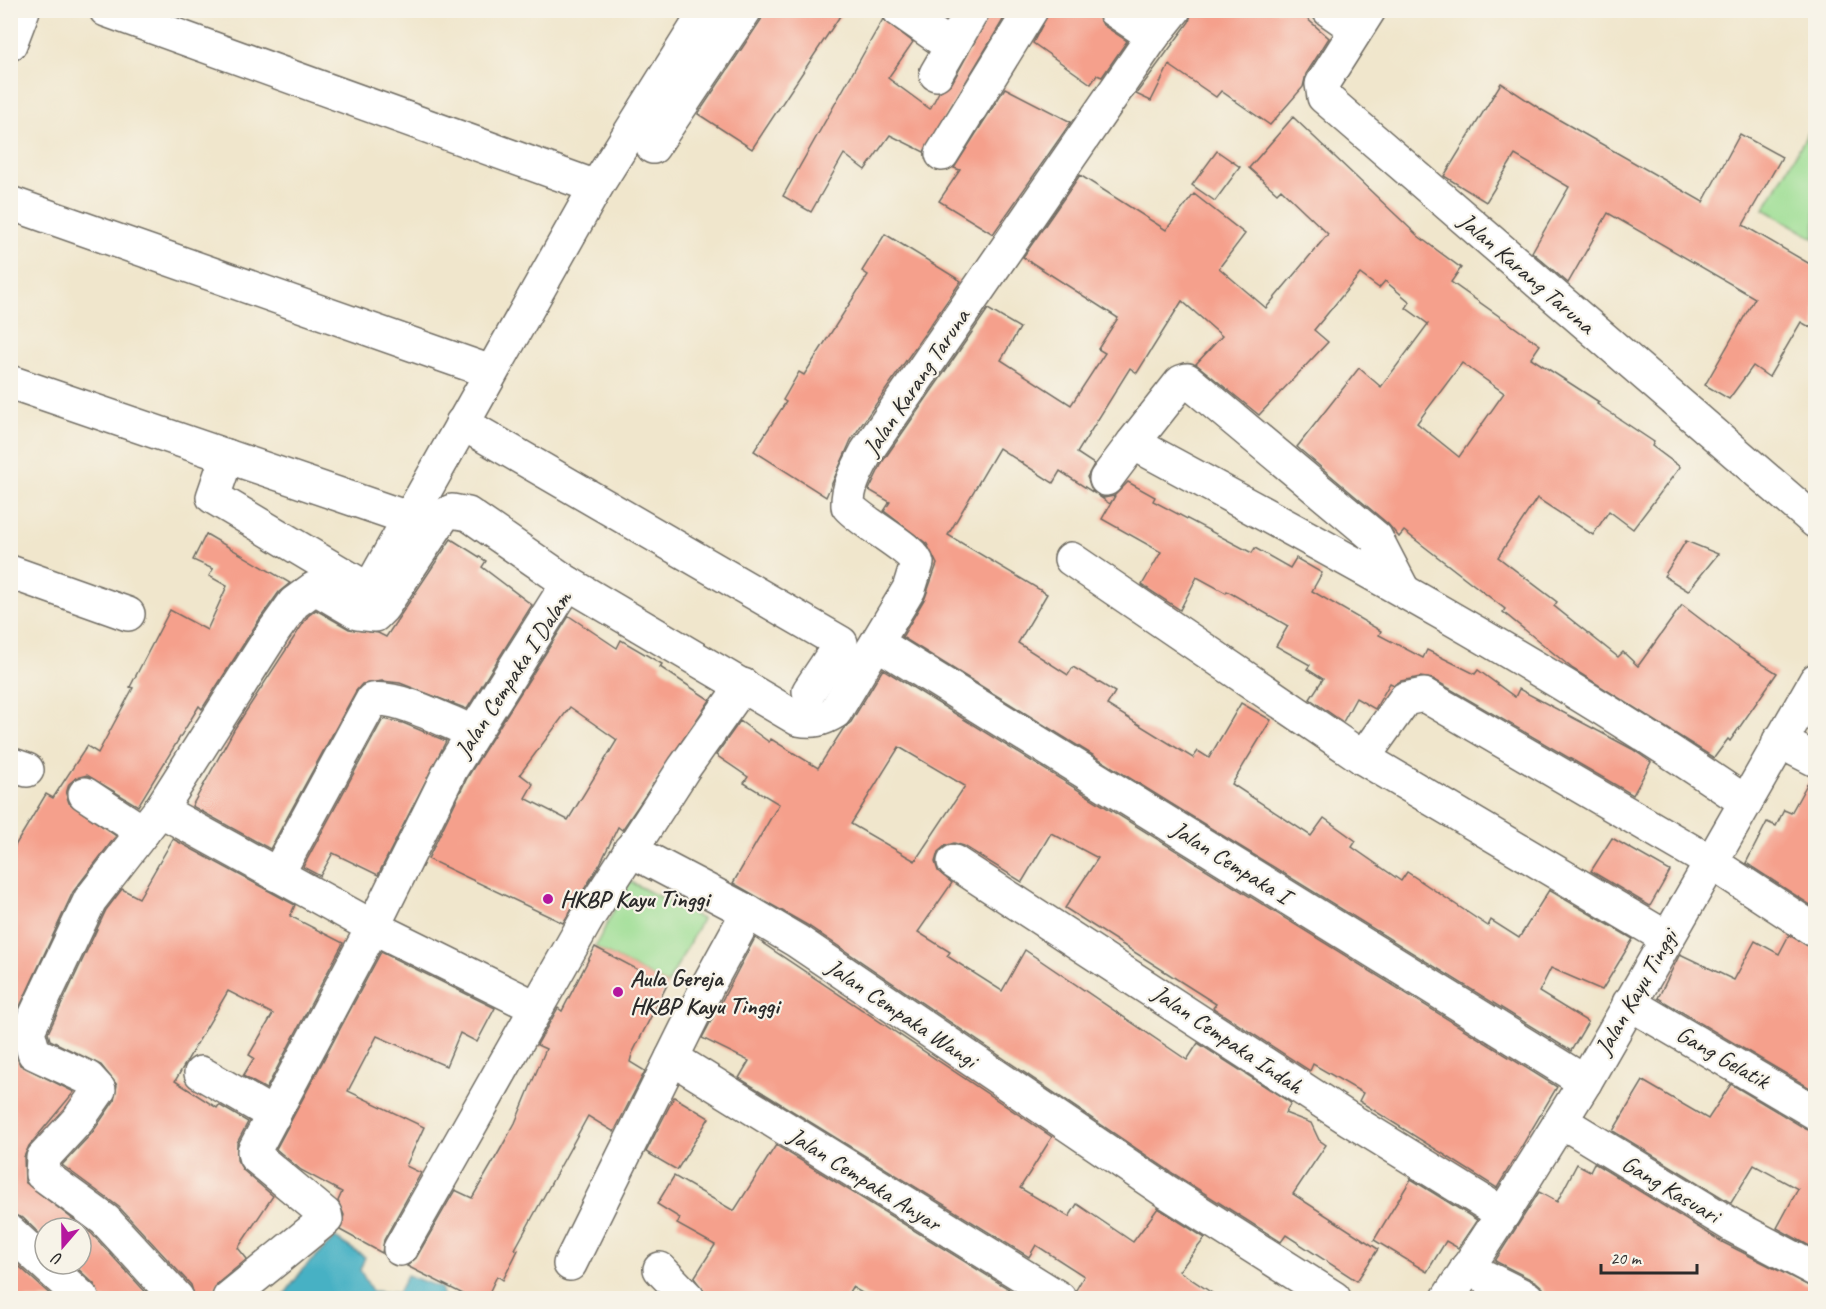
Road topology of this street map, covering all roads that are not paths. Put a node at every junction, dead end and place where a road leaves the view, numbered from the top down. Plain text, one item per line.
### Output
1 (23, 10) edge
2 (106, 10) edge
3 (707, 10) edge
4 (746, 10) edge
5 (899, 10) edge
6 (974, 10) edge
7 (1031, 10) edge
8 (1114, 10) edge
9 (1174, 10) edge
10 (1329, 10) edge
11 (1362, 20) edge
12 (1153, 36) junction
13 (10, 44) edge
14 (653, 147) dead end
15 (942, 154) dead end
16 (596, 187) junction
17 (10, 203) edge
18 (491, 372) junction
19 (10, 382) edge
20 (462, 423) junction
21 (1133, 443) junction
22 (227, 456) junction
23 (1106, 479) dead end
24 (408, 518) junction
25 (1815, 522) edge
26 (1071, 559) dead end
27 (10, 572) edge
28 (568, 583) junction
29 (1402, 588) junction
30 (128, 614) dead end
31 (877, 643) junction
32 (1815, 680) edge
33 (743, 684) junction
34 (801, 704) junction
35 (473, 732) junction
36 (1779, 741) junction
37 (1363, 758) junction
38 (1815, 760) edge
39 (84, 794) dead end
40 (1744, 801) junction
41 (151, 821) junction
42 (630, 850) junction
43 (954, 862) dead end
44 (1712, 863) junction
45 (277, 875) junction
46 (748, 912) junction
47 (373, 927) junction
48 (1815, 931) edge
49 (1667, 938) junction
50 (1629, 1004) junction
51 (536, 1007) junction
52 (672, 1058) junction
53 (201, 1073) dead end
54 (1585, 1082) junction
55 (1815, 1113) edge
56 (274, 1115) junction
57 (1561, 1121) junction
58 (1503, 1214) junction
59 (10, 1232) edge
60 (400, 1250) dead end
61 (570, 1264) dead end
62 (1467, 1268) junction
63 (660, 1269) dead end
64 (1815, 1270) edge
65 (82, 1299) edge
66 (177, 1299) edge
67 (229, 1299) edge
68 (688, 1299) edge
69 (1059, 1299) edge
70 (1334, 1299) edge
71 (1448, 1299) edge
72 (1527, 1299) edge

1 - 13 street
2 - 16 street
3 - 16 street
4 - 14 street
5 - 6 street
7 - 15 street
8 - 12 street
9 - 12 street, Jalan Karang Taruna
10 - 11 street, Jalan Karang Taruna
11 - 25 street, Jalan Karang Taruna
12 - 31 street, Jalan Karang Taruna
16 - 18 street
17 - 18 street
18 - 20 street
19 - 22 street
20 - 24 street
20 - 34 street
21 - 23 street
21 - 29 street
21 - 29 street
22 - 24 street
22 - 24 street
26 - 37 street
27 - 30 street
28 - 33 street, Jalan Cempaka I Dalam
28 - 35 street, Jalan Cempaka I Dalam
28 - 41 street
29 - 40 street
31 - 34 street, Jalan Karang Taruna
31 - 54 street, Jalan Cempaka I
32 - 36 street, Jalan Kayu Tinggi
33 - 34 street, Jalan Cempaka I Dalam
33 - 42 street
35 - 45 street
35 - 47 street, Jalan Cempaka I Dalam
36 - 38 street
36 - 40 street, Jalan Kayu Tinggi
37 - 44 street
37 - 49 street
39 - 41 street
40 - 44 street, Jalan Kayu Tinggi
41 - 45 street
41 - 66 street
42 - 46 street, Jalan Cempaka Wangi
42 - 51 street
43 - 58 street, Jalan Cempaka Indah
44 - 48 street
44 - 49 street, Jalan Kayu Tinggi
45 - 47 street
46 - 52 street
46 - 70 street, Jalan Cempaka Wangi
47 - 51 street
47 - 56 street, Jalan Cempaka I Dalam
49 - 50 street, Jalan Kayu Tinggi
50 - 54 street, Jalan Kayu Tinggi
50 - 55 street, Gang Gelatik
51 - 60 street
52 - 61 street
52 - 69 street, Jalan Cempaka Anyar
53 - 56 street
54 - 57 street, Jalan Kayu Tinggi
56 - 67 street, Jalan Cempaka I Dalam
57 - 58 street, Jalan Kayu Tinggi
57 - 64 street, Gang Kasuari
58 - 62 street, Jalan Kayu Tinggi
59 - 65 street
62 - 71 street, Jalan Kayu Tinggi
62 - 72 street
63 - 68 street

